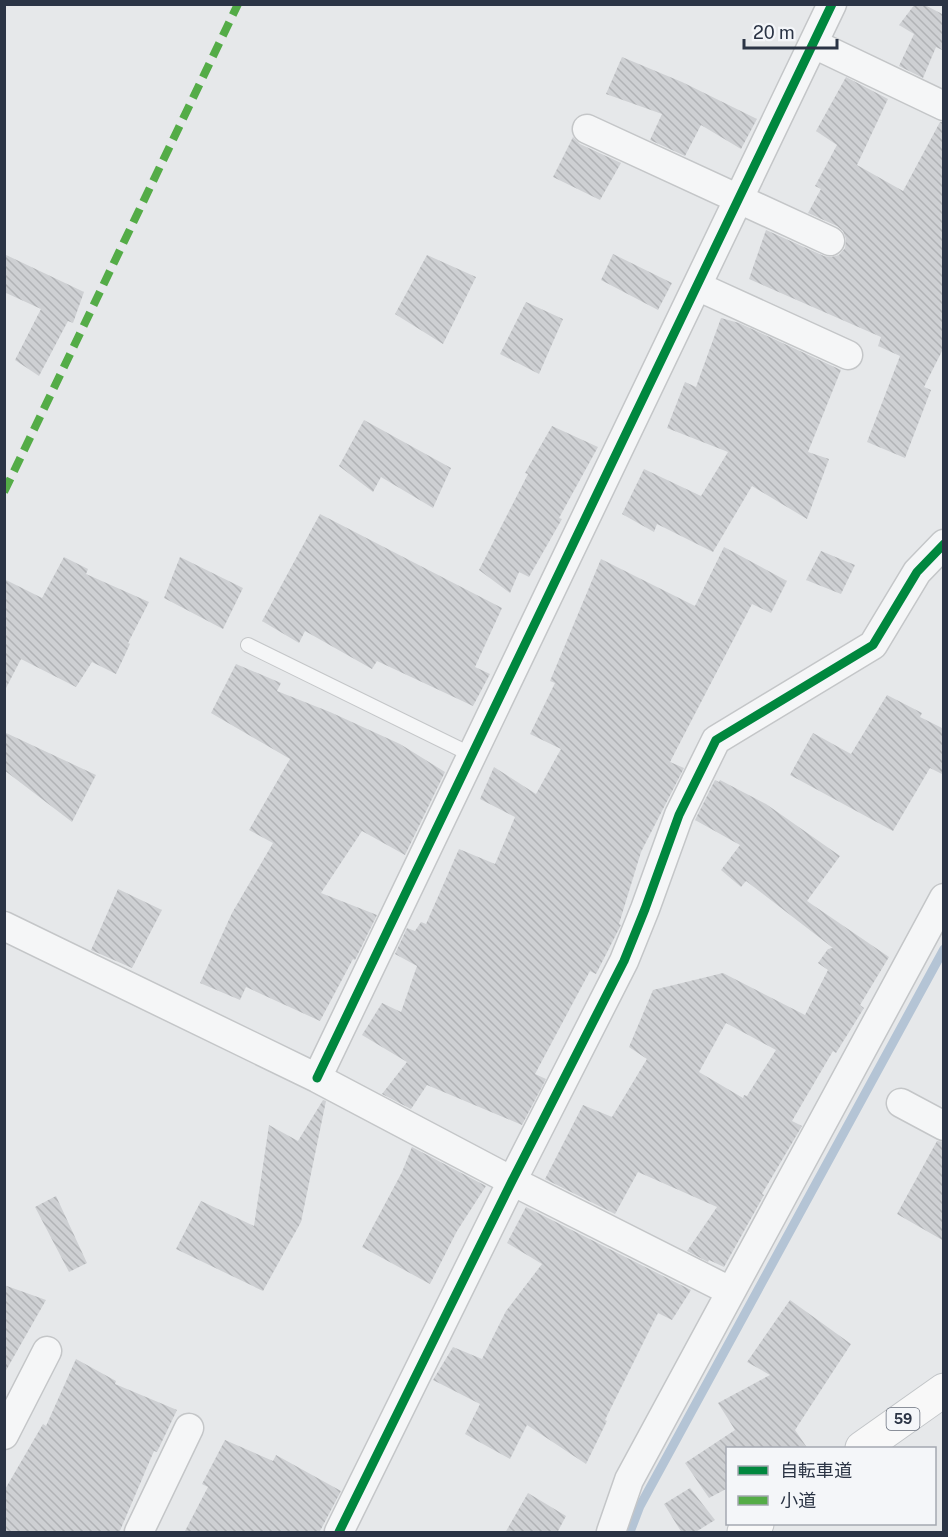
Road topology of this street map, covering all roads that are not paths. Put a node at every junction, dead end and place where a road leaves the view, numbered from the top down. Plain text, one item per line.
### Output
1 (832, 4) edge
2 (814, 44) junction
3 (944, 106) edge
4 (587, 129) dead end
5 (739, 199) junction
6 (830, 241) dead end
7 (697, 286) junction
8 (848, 355) dead end
9 (944, 544) edge
10 (248, 645) dead end
11 (472, 755) junction
12 (944, 898) edge
13 (4, 926) edge
14 (317, 1078) junction
15 (901, 1103) dead end
16 (944, 1126) edge
17 (512, 1181) junction
18 (730, 1291) junction
19 (47, 1351) dead end
20 (944, 1390) edge
21 (189, 1428) dead end
22 (4, 1435) edge
23 (865, 1447) edge
24 (139, 1533) edge
25 (339, 1533) edge
26 (611, 1533) edge

1 - 2 street
2 - 3 street
2 - 5 street
4 - 5 street
5 - 6 street
5 - 7 street
7 - 8 street
7 - 11 street
9 - 17 street
10 - 11 lane
11 - 14 street
12 - 18 street
13 - 14 street
14 - 17 street
15 - 16 street
17 - 18 street
17 - 25 street
18 - 26 street
19 - 22 street
20 - 23 main road, 59
21 - 24 street

